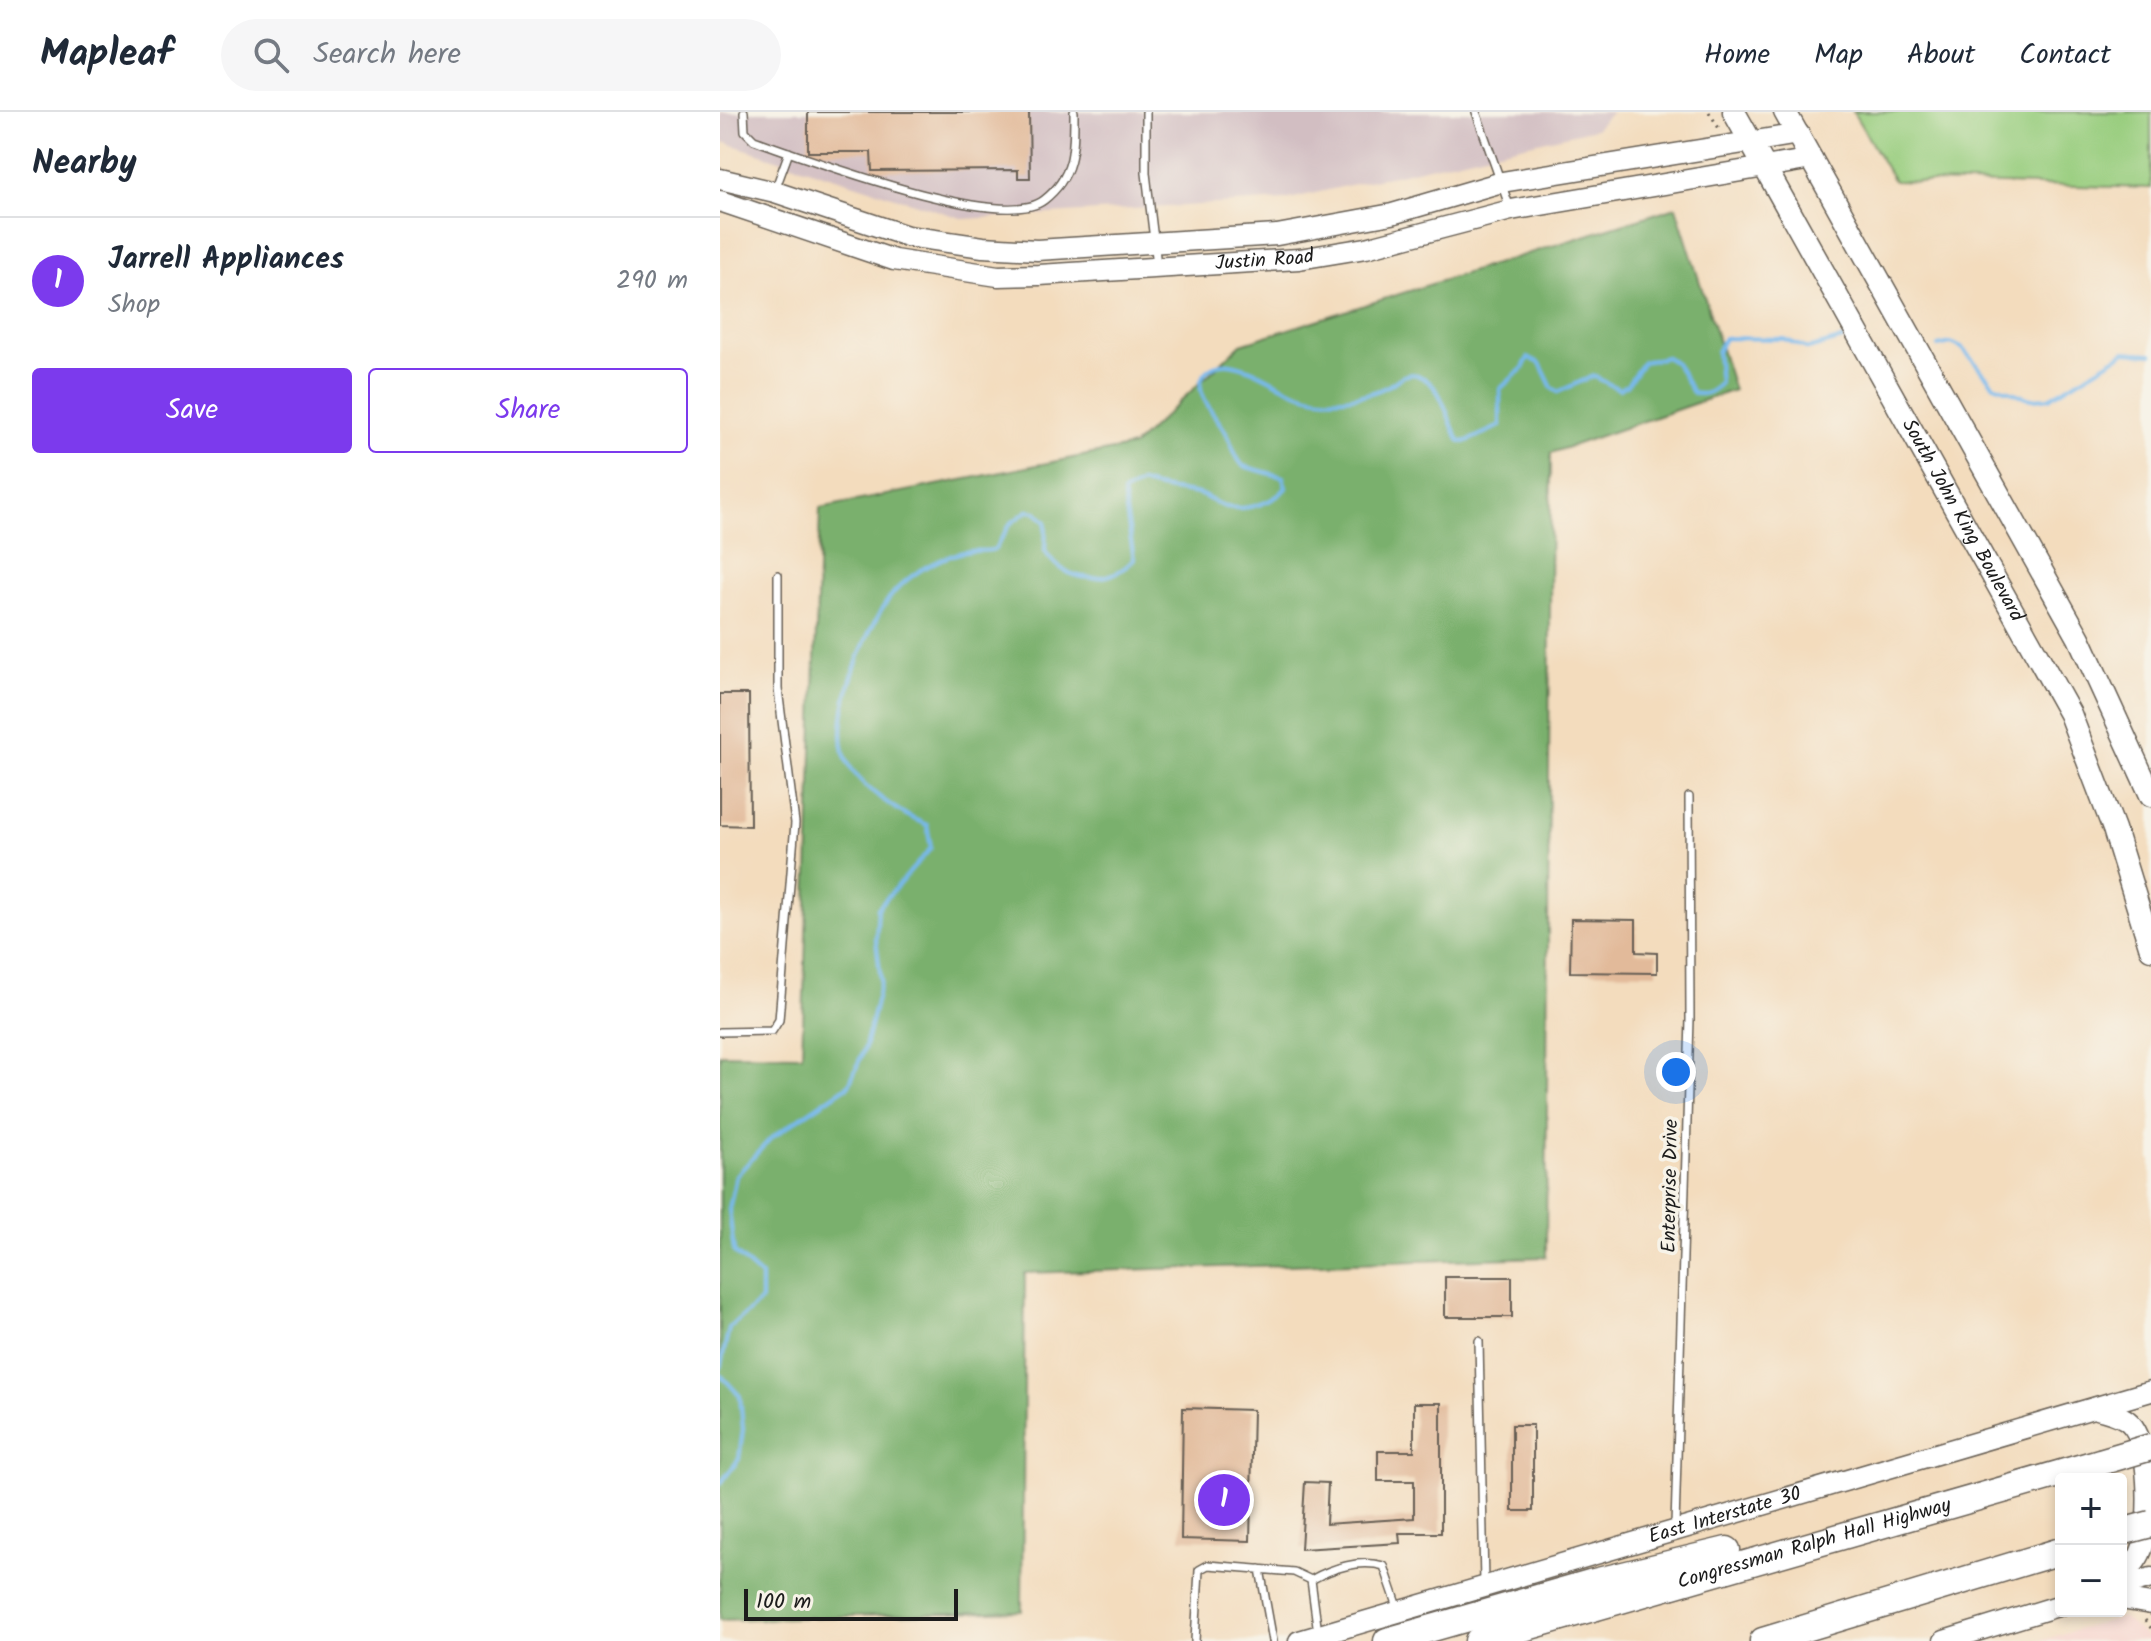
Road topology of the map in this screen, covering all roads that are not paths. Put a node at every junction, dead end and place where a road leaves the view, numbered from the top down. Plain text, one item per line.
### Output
1 (744, 112) edge
2 (1074, 112) edge
3 (1146, 112) edge
4 (1476, 112) edge
5 (1734, 112) edge
6 (1785, 112) edge
7 (1799, 134) junction
8 (1751, 143) junction
9 (789, 152) junction
10 (1812, 159) junction
11 (1765, 167) junction
12 (720, 179) edge
13 (1502, 182) junction
14 (775, 192) junction
15 (720, 201) edge
16 (1511, 210) junction
17 (767, 216) junction
18 (1156, 240) junction
19 (1157, 268) junction
20 (778, 575) dead end
21 (2151, 795) edge
22 (1689, 797) dead end
23 (2151, 949) edge
24 (720, 1032) edge
25 (1479, 1341) dead end
26 (2151, 1391) edge
27 (2095, 1408) junction
28 (2151, 1447) edge
29 (1880, 1522) junction
30 (2151, 1524) edge
31 (1675, 1528) junction
32 (2127, 1530) edge
33 (2055, 1553) edge
34 (1260, 1569) junction
35 (2127, 1572) edge
36 (2151, 1578) edge
37 (1311, 1580) junction
38 (1951, 1585) junction
39 (2127, 1585) edge
40 (1484, 1586) junction
41 (2127, 1602) edge
42 (2055, 1607) edge
43 (2147, 1611) edge
44 (1399, 1612) junction
45 (1309, 1638) edge
46 (1195, 1641) edge
47 (1273, 1641) edge
48 (1387, 1641) edge
49 (1478, 1641) edge
50 (1763, 1641) edge
51 (1813, 1641) edge
52 (1944, 1641) edge

1 - 9 lane
2 - 9 lane
3 - 18 lane
4 - 13 lane
5 - 8 main road, South John King Boulevard
6 - 7 main road
7 - 8 street, Justin Road
7 - 10 main road
8 - 11 main road, South John King Boulevard
8 - 13 street, Justin Road
9 - 14 lane
10 - 11 street, Justin Road
10 - 21 main road
11 - 16 street, Justin Road
11 - 23 main road, South John King Boulevard
12 - 14 street, Justin Road
13 - 16 lane
13 - 18 street, Justin Road
14 - 17 street
14 - 18 street, Justin Road
15 - 17 street, Justin Road
16 - 19 street, Justin Road
17 - 19 street, Justin Road
18 - 19 lane
20 - 24 lane
22 - 31 lane, Enterprise Drive
25 - 40 lane
26 - 27 street, East Interstate 30
27 - 31 street, East Interstate 30
27 - 35 street
28 - 29 highway, Congressman Ralph Hall Highway, bridge
29 - 48 highway
29 - 49 highway, Congressman Ralph Hall Highway
30 - 32 highway, bridge
31 - 40 street, East Interstate 30
33 - 38 highway
34 - 37 lane
34 - 46 lane
34 - 47 lane
36 - 39 street
37 - 44 lane
37 - 45 lane
38 - 50 highway
38 - 51 highway
40 - 44 street, East Interstate 30
41 - 43 street
42 - 52 street
44 - 45 street, East Interstate 30

